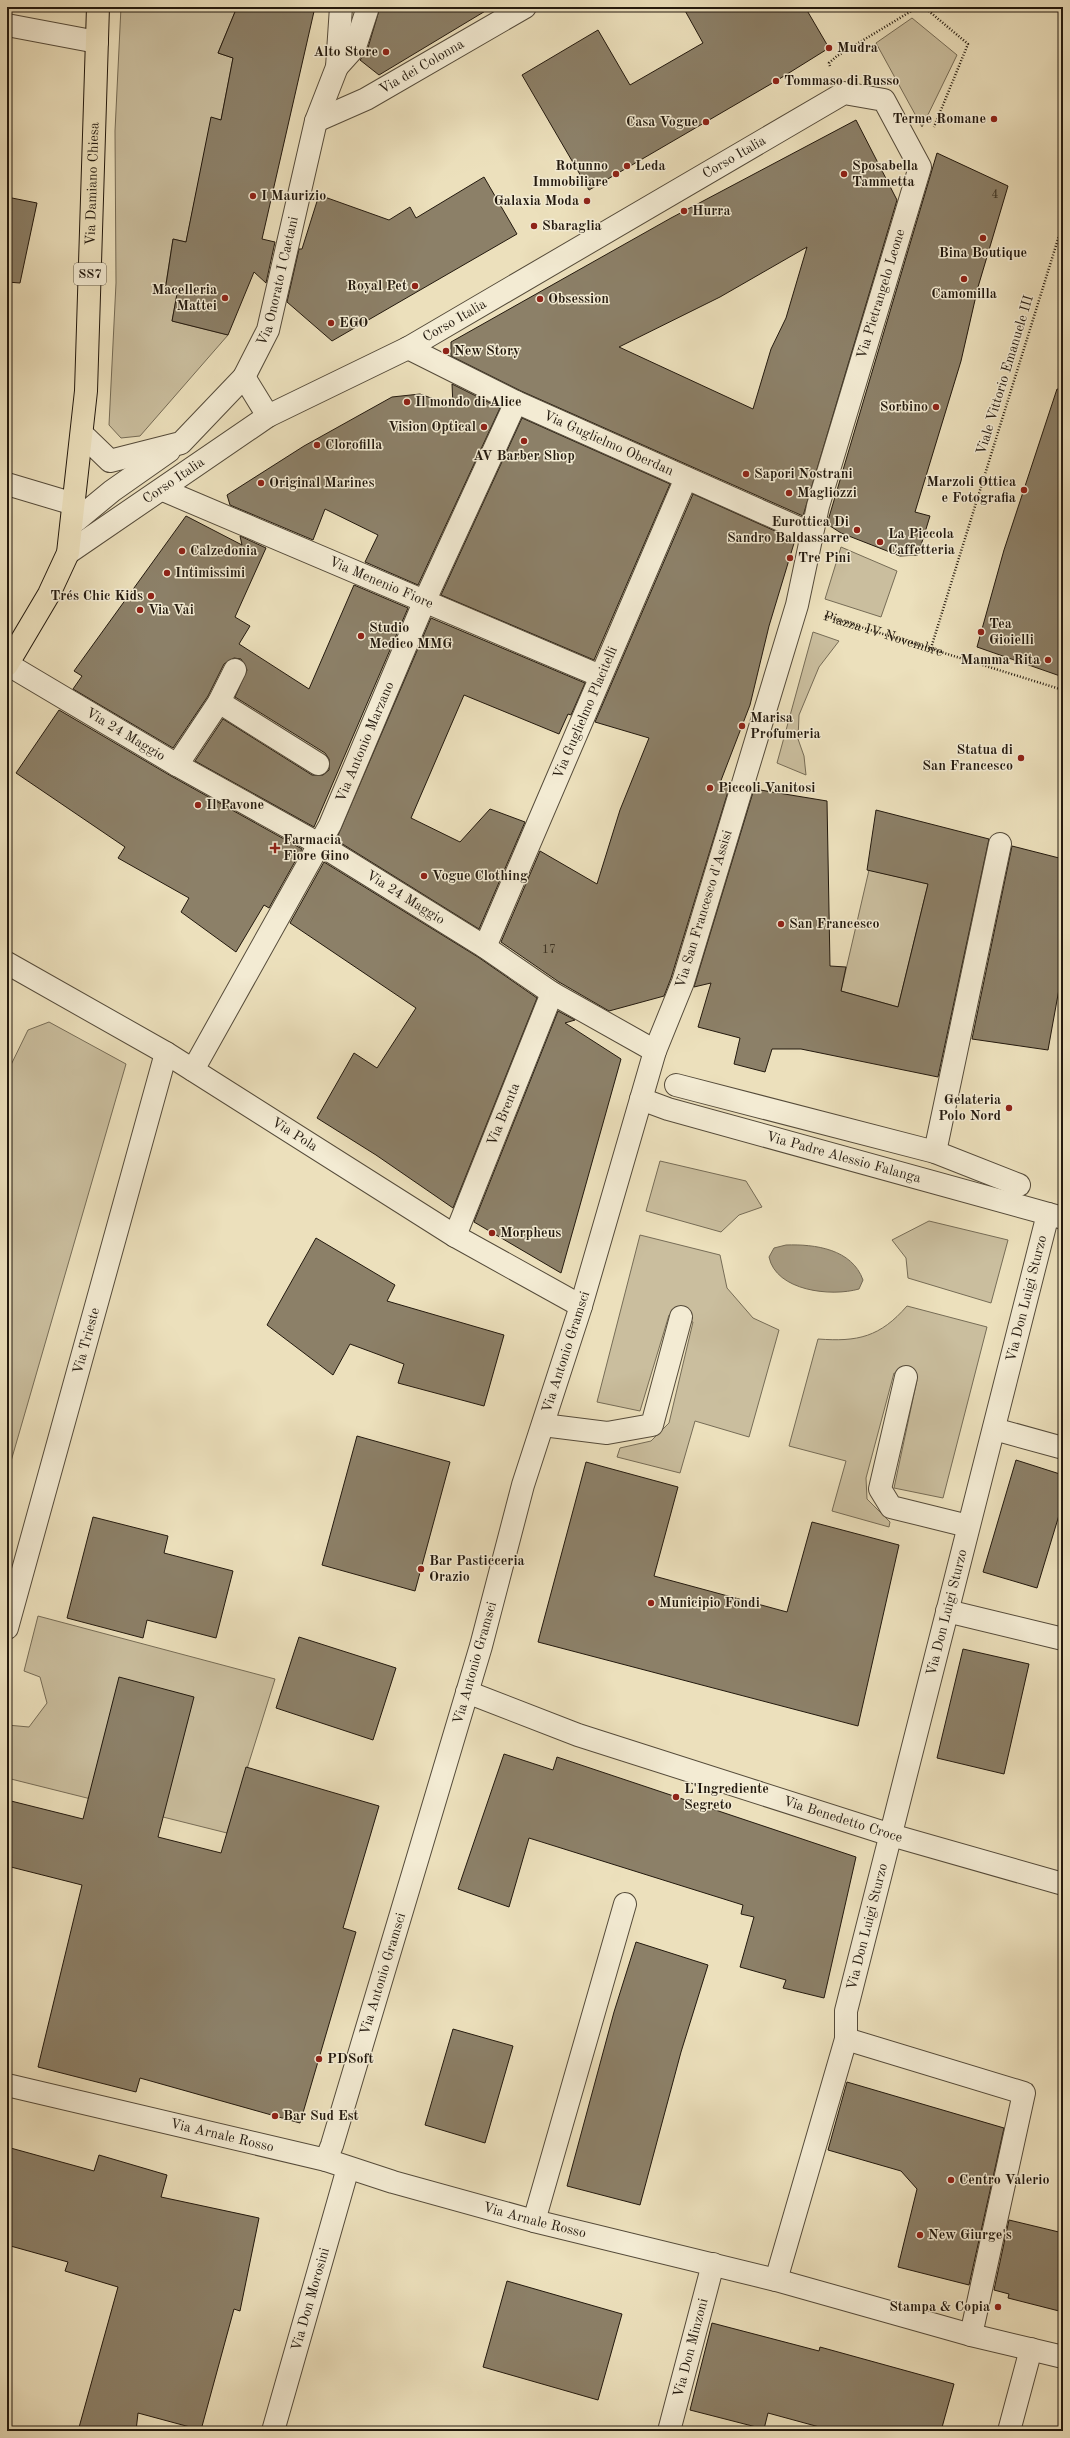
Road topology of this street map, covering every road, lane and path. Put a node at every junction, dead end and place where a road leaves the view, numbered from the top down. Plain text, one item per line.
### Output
1 (98, 7) edge
2 (341, 7) edge
3 (368, 7) edge
4 (525, 7) edge
5 (918, 7) edge
6 (924, 7) edge
7 (7, 25) edge
8 (97, 42) junction
9 (337, 67) junction
10 (844, 93) junction
11 (316, 121) junction
12 (920, 167) junction
13 (1063, 223) edge
14 (408, 348) junction
15 (244, 377) junction
16 (516, 402) junction
17 (268, 416) junction
18 (82, 434) junction
19 (181, 442) junction
20 (686, 478) junction
21 (7, 484) edge
22 (163, 490) junction
23 (73, 514) junction
24 (812, 534) junction
25 (68, 553) junction
26 (425, 600) junction
27 (797, 605) junction
28 (931, 648) junction
29 (7, 664) edge
30 (235, 670) dead end
31 (599, 677) junction
32 (1063, 690) edge
33 (219, 702) junction
34 (318, 764) dead end
35 (177, 765) junction
36 (319, 844) junction
37 (1000, 844) dead end
38 (485, 947) junction
39 (7, 963) edge
40 (552, 993) junction
41 (655, 1051) junction
42 (166, 1053) junction
43 (193, 1070) junction
44 (676, 1085) dead end
45 (641, 1099) junction
46 (935, 1152) junction
47 (1020, 1185) dead end
48 (1056, 1216) edge
49 (455, 1236) junction
50 (581, 1306) junction
51 (681, 1318) dead end
52 (906, 1377) dead end
53 (543, 1425) junction
54 (994, 1429) junction
55 (1063, 1448) edge
56 (968, 1526) junction
57 (947, 1611) junction
58 (7, 1628) edge
59 (1063, 1639) edge
60 (467, 1692) junction
61 (891, 1835) junction
62 (1063, 1884) edge
63 (625, 1904) dead end
64 (846, 2039) junction
65 (7, 2085) edge
66 (326, 2160) junction
67 (348, 2168) junction
68 (534, 2221) junction
69 (712, 2264) junction
70 (776, 2280) junction
71 (971, 2335) junction
72 (1031, 2349) junction
73 (1063, 2357) edge
74 (273, 2431) edge
75 (669, 2431) edge
76 (1008, 2431) edge

1 - 8 main road, Via Damiano Chiesa / SS7
2 - 9 street
3 - 9 street
4 - 11 street, Via dei Colonna
5 - 10 path
6 - 12 path
7 - 8 street
8 - 18 main road, Via Damiano Chiesa / SS7
9 - 11 street, Via Onorato I Caetani
10 - 12 street
10 - 14 street, Corso Italia
11 - 15 street, Via Onorato I Caetani
12 - 24 street, Via Pietrangelo Leone
13 - 28 path, Viale Vittorio Emanuele III
14 - 16 street, Via Guglielmo Oberdan
14 - 17 street, Corso Italia
15 - 17 street
15 - 19 street, Via Onorato I Caetani
16 - 20 street, Via Guglielmo Oberdan
16 - 26 street, Via Antonio Marzano
17 - 22 street, Corso Italia
18 - 19 street
18 - 23 main road, Via Damiano Chiesa / SS7
19 - 23 street, Via Onorato I Caetani
20 - 24 street, Via Guglielmo Oberdan
20 - 31 street, Via Guglielmo Placitelli
21 - 23 street
22 - 25 street, Corso Italia
22 - 26 street, Via Menenio Fiore
23 - 25 main road, SS7
24 - 27 street
25 - 29 main road, SS7
26 - 31 street, Via Menenio Fiore
26 - 36 street, Via Antonio Marzano
27 - 28 path, Piazza IV Novembre
27 - 41 street, Via San Francesco d'Assisi
28 - 32 path, Piazza IV Novembre
29 - 35 street, Via 24 Maggio
30 - 33 street
31 - 38 street, Via Guglielmo Placitelli
33 - 34 street
33 - 35 street
35 - 36 street, Via 24 Maggio
36 - 38 street, Via 24 Maggio
36 - 43 street, Via Antonio Marzano
37 - 46 street
38 - 40 street, Via 24 Maggio
39 - 42 street, Via Pola
40 - 41 street, Via 24 Maggio
40 - 49 street, Via Brenta
41 - 45 street, Via Antonio Gramsci
42 - 43 street, Via Pola
42 - 58 street, Via Trieste
43 - 49 street, Via Pola
44 - 46 street
45 - 48 street, Via Padre Alessio Falanga
45 - 50 street, Via Antonio Gramsci
46 - 47 street
48 - 54 street, Via Don Luigi Sturzo
49 - 50 street, Via Pola
50 - 53 street, Via Antonio Gramsci
51 - 53 street
52 - 56 street
53 - 60 street, Via Antonio Gramsci
54 - 55 street
54 - 56 street, Via Don Luigi Sturzo
56 - 57 street, Via Don Luigi Sturzo
57 - 59 street
57 - 61 street, Via Don Luigi Sturzo
60 - 61 street, Via Benedetto Croce
60 - 66 street, Via Antonio Gramsci
61 - 62 street, Via Benedetto Croce
61 - 64 street, Via Don Luigi Sturzo
63 - 68 street
64 - 70 street, Via Don Luigi Sturzo
64 - 71 street
65 - 66 street, Via Arnale Rosso
66 - 67 street, Via Arnale Rosso
67 - 68 street, Via Arnale Rosso
67 - 74 street, Via Don Morosini
68 - 69 street, Via Arnale Rosso
69 - 70 street, Via Arnale Rosso
69 - 75 street, Via Don Minzoni
70 - 71 street, Via Arnale Rosso
71 - 72 street, Via Arnale Rosso
72 - 73 street, Via Arnale Rosso
72 - 76 street

